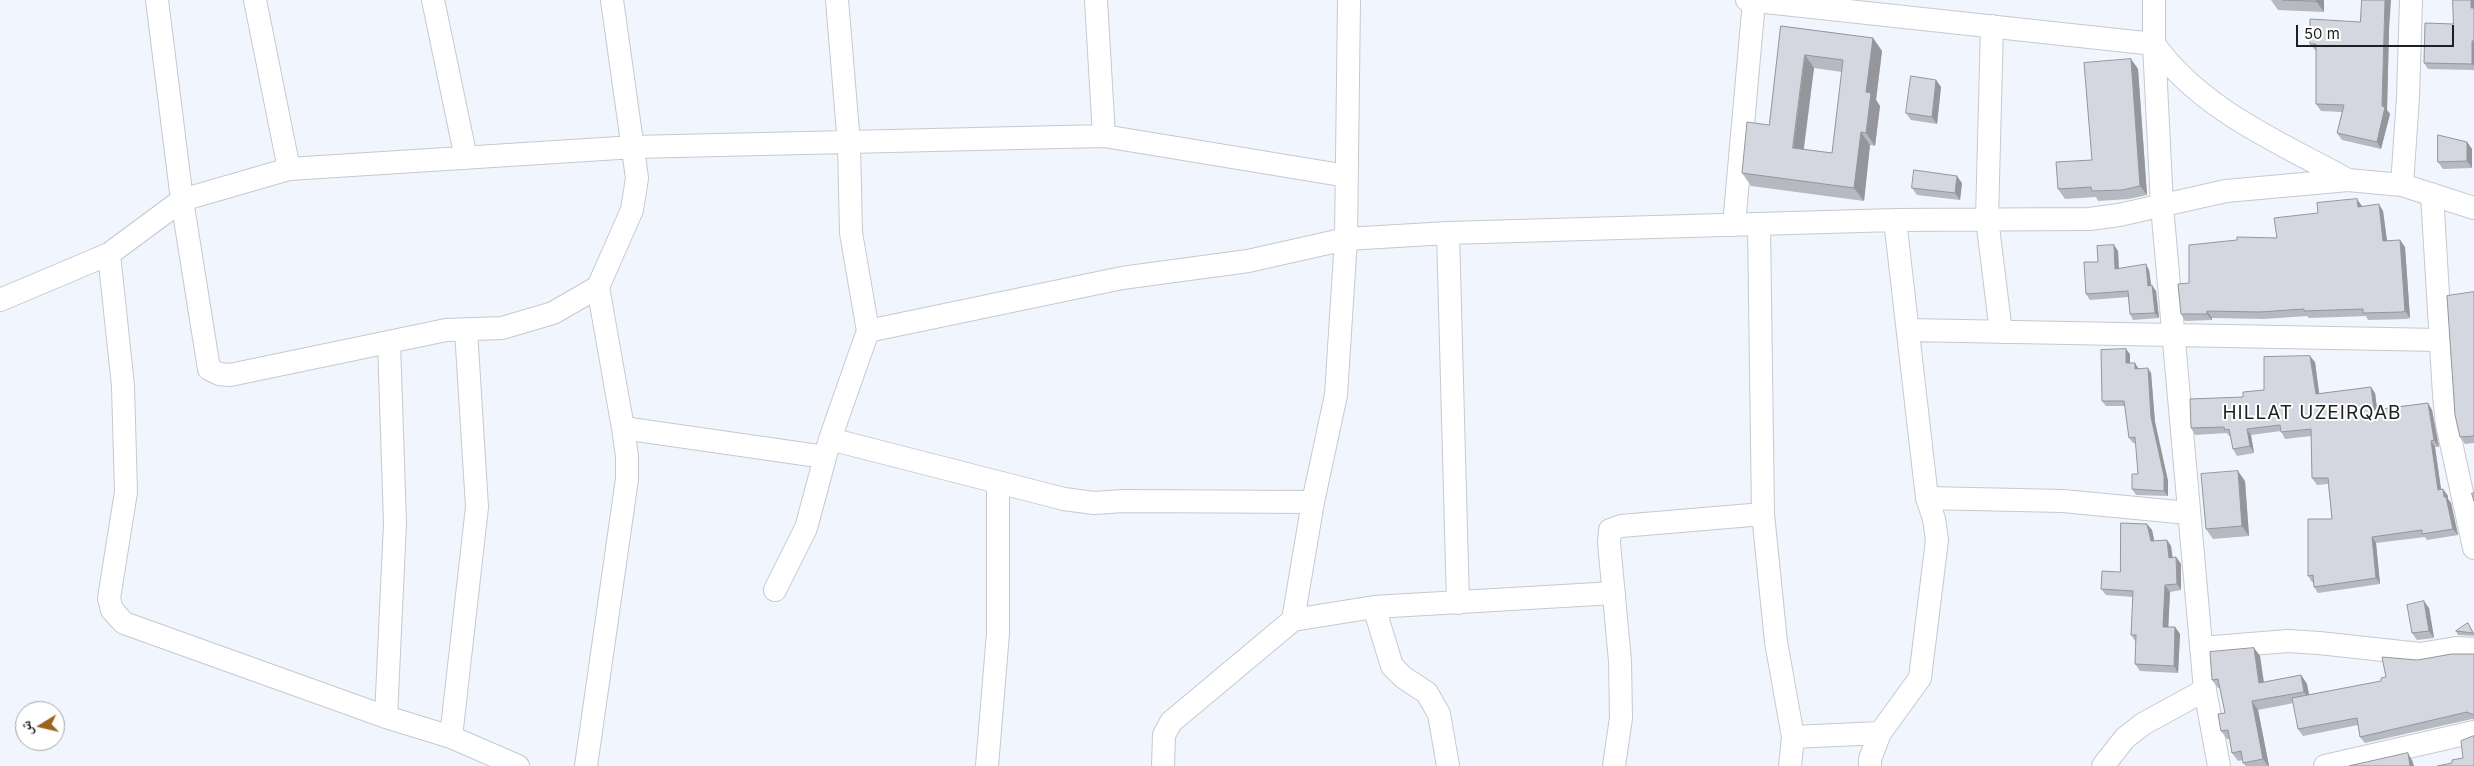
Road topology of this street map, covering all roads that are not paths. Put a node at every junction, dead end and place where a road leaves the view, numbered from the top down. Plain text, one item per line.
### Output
1 (157, 0) edge
2 (255, 0) edge
3 (434, 0) edge
4 (612, 0) edge
5 (837, 0) edge
6 (1096, 0) edge
7 (1349, 0) edge
8 (2154, 0) edge
9 (2411, 0) edge
10 (1751, 1) edge
11 (1992, 26) junction
12 (2154, 44) junction
13 (1104, 136) junction
14 (849, 144) junction
15 (634, 147) junction
16 (466, 158) junction
17 (289, 169) junction
18 (1347, 176) junction
19 (2348, 180) junction
20 (2402, 185) junction
21 (2432, 194) junction
22 (182, 200) junction
23 (2162, 206) junction
24 (2474, 208) edge
25 (1988, 219) junction
26 (1896, 220) junction
27 (1734, 225) junction
28 (1758, 225) junction
29 (1448, 233) junction
30 (1346, 239) junction
31 (108, 254) junction
32 (598, 287) junction
33 (0, 300) edge
34 (466, 330) junction
35 (1908, 330) junction
36 (868, 331) junction
37 (2001, 332) junction
38 (2174, 336) junction
39 (2439, 340) junction
40 (390, 342) junction
41 (624, 428) junction
42 (828, 448) junction
43 (998, 482) junction
44 (1927, 498) junction
45 (1313, 502) junction
46 (2188, 513) junction
47 (1764, 514) junction
48 (2474, 548) edge
49 (775, 590) dead end
50 (1614, 593) junction
51 (1458, 603) junction
52 (1374, 607) junction
53 (1293, 620) junction
54 (2201, 648) junction
55 (2474, 649) edge
56 (2205, 690) junction
57 (386, 717) junction
58 (2474, 732) edge
59 (1880, 733) junction
60 (1794, 737) junction
61 (451, 738) junction
62 (518, 766) edge
63 (586, 766) edge
64 (987, 766) edge
65 (1163, 766) edge
66 (1448, 766) edge
67 (1614, 766) edge
68 (1790, 766) edge
69 (1870, 766) edge
70 (2103, 766) edge
71 (2218, 766) edge
72 (2325, 766) edge

1 - 22 street
2 - 17 street
3 - 16 street
4 - 15 street
5 - 14 street
6 - 13 street
7 - 18 street
8 - 12 street
9 - 20 street
10 - 11 street
10 - 27 street
11 - 12 street
11 - 25 street
12 - 19 street
12 - 23 street
13 - 14 street
13 - 18 street
14 - 15 street
14 - 36 street
15 - 16 street
15 - 32 street
16 - 17 street
17 - 22 street
18 - 30 street
19 - 20 street
19 - 23 street
20 - 21 street
21 - 24 street
21 - 39 street
22 - 31 street
22 - 40 street
23 - 25 street
23 - 38 street
25 - 26 street
25 - 37 street
26 - 28 street
26 - 35 street
27 - 28 street
27 - 29 street
28 - 47 street
29 - 30 street
29 - 51 street
30 - 36 street
30 - 45 street
31 - 33 street
31 - 57 street
32 - 34 street
32 - 41 street
34 - 40 street
34 - 61 street
35 - 37 street
35 - 44 street
36 - 42 street
37 - 38 street
38 - 39 street
38 - 46 street
39 - 48 street
40 - 57 street
41 - 42 street
41 - 63 street
42 - 43 street
42 - 49 street
43 - 45 street
43 - 64 street
44 - 46 street
44 - 59 street
45 - 53 street
46 - 54 street
47 - 50 street
47 - 60 street
50 - 51 street
50 - 67 street
51 - 52 street
52 - 53 street
52 - 66 street
53 - 65 street
54 - 55 street
54 - 56 street
56 - 70 street
56 - 71 street
57 - 61 street
58 - 72 street
59 - 60 street
59 - 69 street
60 - 68 street
61 - 62 street

